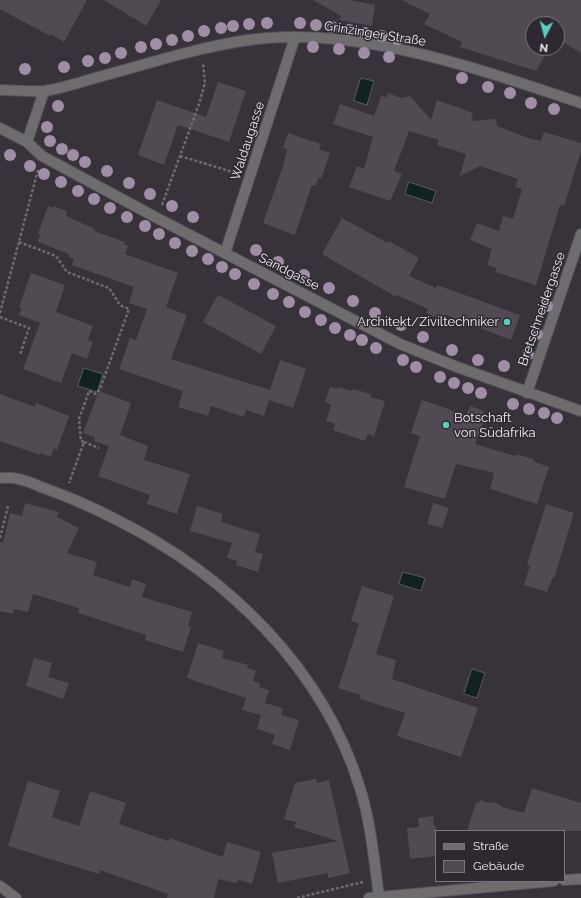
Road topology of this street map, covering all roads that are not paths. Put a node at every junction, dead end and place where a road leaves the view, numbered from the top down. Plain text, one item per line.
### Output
1 (295, 37) junction
2 (0, 90) edge
3 (44, 91) junction
4 (581, 103) edge
5 (0, 128) edge
6 (27, 142) junction
7 (581, 234) edge
8 (225, 253) junction
9 (527, 393) junction
10 (581, 411) edge
11 (0, 478) edge
12 (581, 879) edge
13 (565, 880) edge
14 (542, 882) edge
15 (0, 886) edge
16 (379, 896) junction
17 (16, 898) edge
18 (369, 898) edge

1 - 3 street, Grinzinger Straße
1 - 4 street, Grinzinger Straße
1 - 8 street, Waldaugasse
2 - 3 street, Grinzinger Straße
3 - 6 street
5 - 6 street, Sandgasse
6 - 8 street, Sandgasse
7 - 9 street, Bretschneidergasse
8 - 9 street, Sandgasse
9 - 10 street, Sandgasse
11 - 16 street
12 - 13 street
14 - 16 street
15 - 17 street
16 - 18 street

